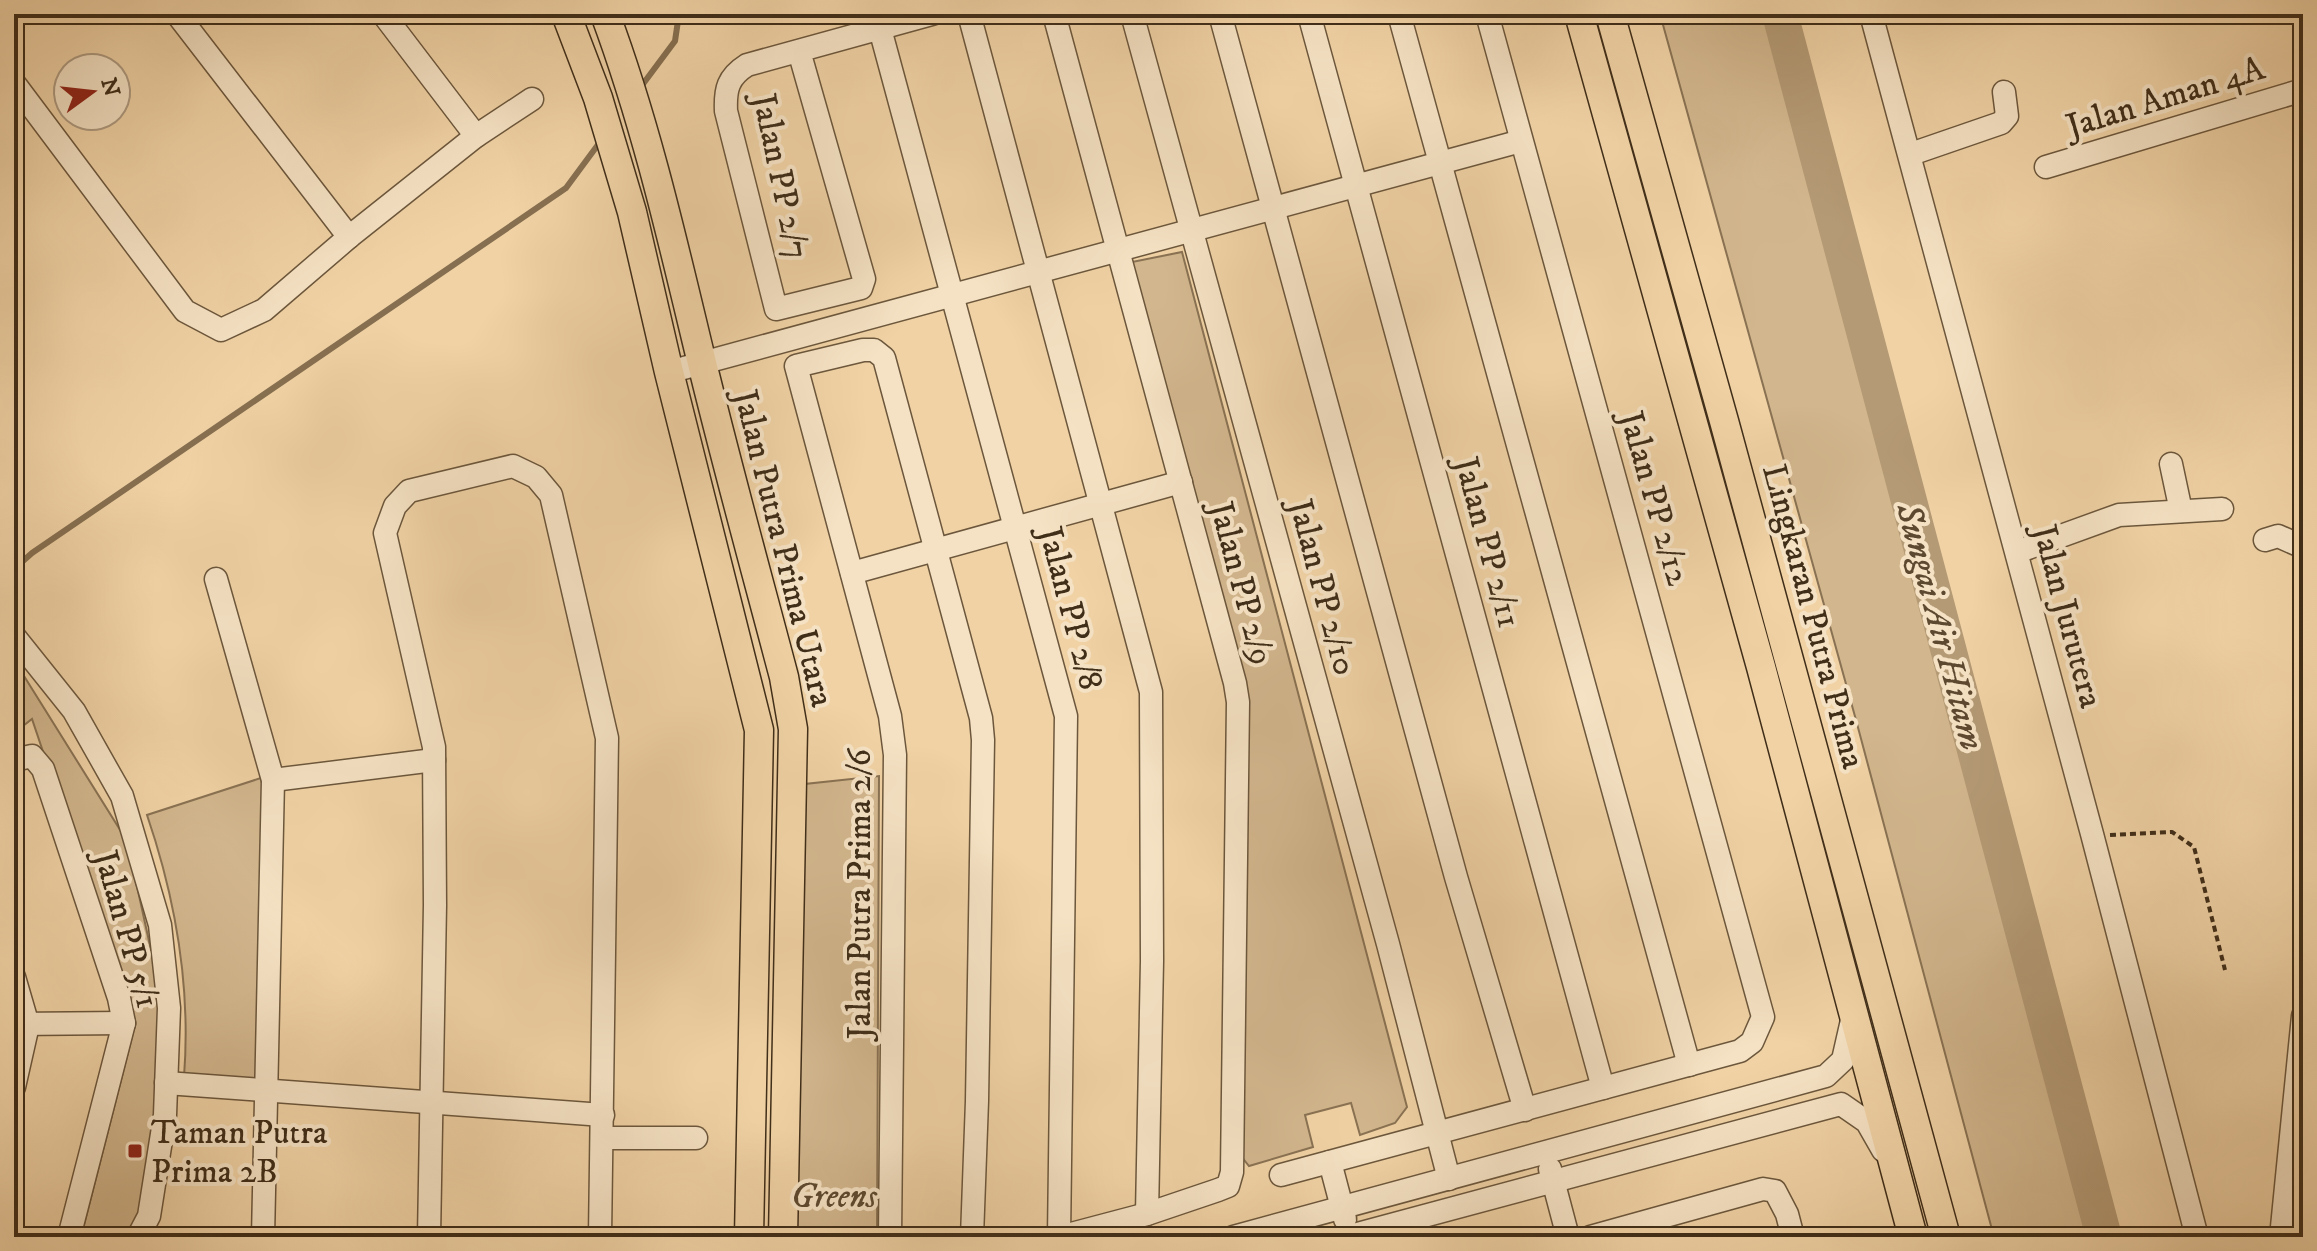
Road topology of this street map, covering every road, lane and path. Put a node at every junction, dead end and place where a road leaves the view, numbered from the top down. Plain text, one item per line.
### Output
1 (177, 14) edge
2 (383, 14) edge
3 (566, 14) edge
4 (605, 14) edge
5 (932, 14) edge
6 (969, 14) edge
7 (1054, 14) edge
8 (1132, 14) edge
9 (1220, 14) edge
10 (1309, 14) edge
11 (1399, 14) edge
12 (1487, 14) edge
13 (1579, 14) edge
14 (1610, 14) edge
15 (1871, 14) edge
16 (878, 21) edge
17 (799, 51) junction
18 (14, 83) edge
19 (2303, 90) edge
20 (2004, 92) dead end
21 (532, 99) dead end
22 (476, 136) junction
23 (1521, 141) junction
24 (1911, 154) junction
25 (1438, 163) junction
26 (2046, 167) dead end
27 (1356, 186) junction
28 (1274, 208) junction
29 (1191, 230) junction
30 (349, 237) junction
31 (1119, 250) junction
32 (1039, 272) junction
33 (952, 295) junction
34 (702, 363) junction
35 (669, 372) junction
36 (2171, 464) dead end
37 (1181, 482) junction
38 (1101, 504) junction
39 (2222, 509) dead end
40 (2181, 511) junction
41 (1015, 527) junction
42 (2265, 540) dead end
43 (2303, 547) edge
44 (935, 550) junction
45 (2017, 552) junction
46 (852, 573) junction
47 (216, 579) dead end
48 (15, 638) edge
49 (14, 760) edge
50 (434, 760) junction
51 (273, 780) junction
52 (2092, 834) junction
53 (2225, 970) dead end
54 (14, 977) edge
55 (1854, 1014) junction
56 (2303, 1016) edge
57 (124, 1023) junction
58 (21, 1024) edge
59 (1689, 1065) junction
60 (166, 1083) junction
61 (14, 1087) edge
62 (1603, 1088) junction
63 (268, 1090) junction
64 (432, 1102) junction
65 (1525, 1110) junction
66 (602, 1126) junction
67 (1438, 1134) junction
68 (696, 1138) dead end
69 (1545, 1153) junction
70 (1330, 1162) junction
71 (1895, 1168) junction
72 (1281, 1175) dead end
73 (1449, 1179) junction
74 (1553, 1182) junction
75 (1342, 1207) junction
76 (1147, 1214) junction
77 (1669, 1215) junction
78 (1348, 1236) edge
79 (69, 1237) edge
80 (138, 1237) edge
81 (263, 1237) edge
82 (429, 1237) edge
83 (600, 1237) edge
84 (749, 1237) edge
85 (783, 1237) edge
86 (890, 1237) edge
87 (972, 1237) edge
88 (1060, 1237) edge
89 (1233, 1237) edge
90 (1568, 1237) edge
91 (1590, 1237) edge
92 (1676, 1237) edge
93 (1793, 1237) edge
94 (1913, 1237) edge
95 (1946, 1237) edge
96 (2197, 1237) edge
97 (2281, 1237) edge

1 - 30 street
2 - 22 street
3 - 35 main road, Jalan Putra Prima Utara
4 - 34 main road, Jalan Putra Prima Utara
5 - 16 street, Jalan PP 2/7
6 - 32 street
7 - 31 street, Jalan PP 2/9
8 - 29 street, Jalan PP 2/10
9 - 28 street
10 - 27 street, Jalan PP 2/11
11 - 25 street
12 - 23 street, Jalan PP 2/12
13 - 55 main road, Lingkaran Putra Prima
14 - 95 main road, Lingkaran Putra Prima
15 - 24 street, Jalan Jurutera
16 - 17 street, Jalan PP 2/7
16 - 33 street, Jalan PP 2/8
17 - 17 street, Jalan PP 2/7
18 - 30 street
19 - 26 street, Jalan Aman 4A
20 - 24 street
21 - 22 street
22 - 30 street
23 - 25 street
23 - 59 street, Jalan PP 2/12
24 - 45 street, Jalan Jurutera
25 - 27 street
25 - 59 street
27 - 28 street
27 - 62 street, Jalan PP 2/11
28 - 29 street
28 - 65 street
29 - 31 street
29 - 67 street, Jalan PP 2/10
31 - 32 street
31 - 37 street, Jalan PP 2/9
32 - 33 street
32 - 38 street
33 - 34 street
33 - 41 street, Jalan PP 2/8
34 - 35 street
34 - 85 main road, Jalan Putra Prima Utara
35 - 84 main road, Jalan Putra Prima Utara
36 - 40 street
37 - 38 street
37 - 76 street, Jalan PP 2/9
38 - 41 street
38 - 76 street
39 - 40 street
40 - 45 street
41 - 44 street
41 - 88 street, Jalan PP 2/8
42 - 43 street
44 - 46 street
44 - 46 street, Jalan Putra Prima 2/6
44 - 87 street
45 - 52 street, Jalan Jurutera
46 - 86 street, Jalan Putra Prima 2/6
47 - 51 street
48 - 60 street
49 - 57 street, Jalan PP 5/1
50 - 51 street
50 - 64 street
50 - 66 street
51 - 63 street
52 - 53 path
52 - 96 street, Jalan Jurutera
54 - 58 street
55 - 69 street
55 - 71 main road, Lingkaran Putra Prima
56 - 97 street
57 - 58 street
57 - 79 street, Jalan PP 5/1
58 - 61 street
59 - 62 street
60 - 63 street
60 - 80 street
62 - 65 street
63 - 64 street
63 - 81 street
64 - 66 street
64 - 82 street
65 - 67 street
66 - 68 street
66 - 83 street
67 - 70 street
67 - 73 street, Jalan PP 2/10
69 - 73 street
69 - 74 street
70 - 72 street
70 - 75 street
71 - 74 street
71 - 94 main road, Lingkaran Putra Prima
73 - 75 street
74 - 78 street
74 - 90 street
75 - 78 street
75 - 89 street
76 - 88 street
77 - 91 street
77 - 92 street
77 - 93 street

